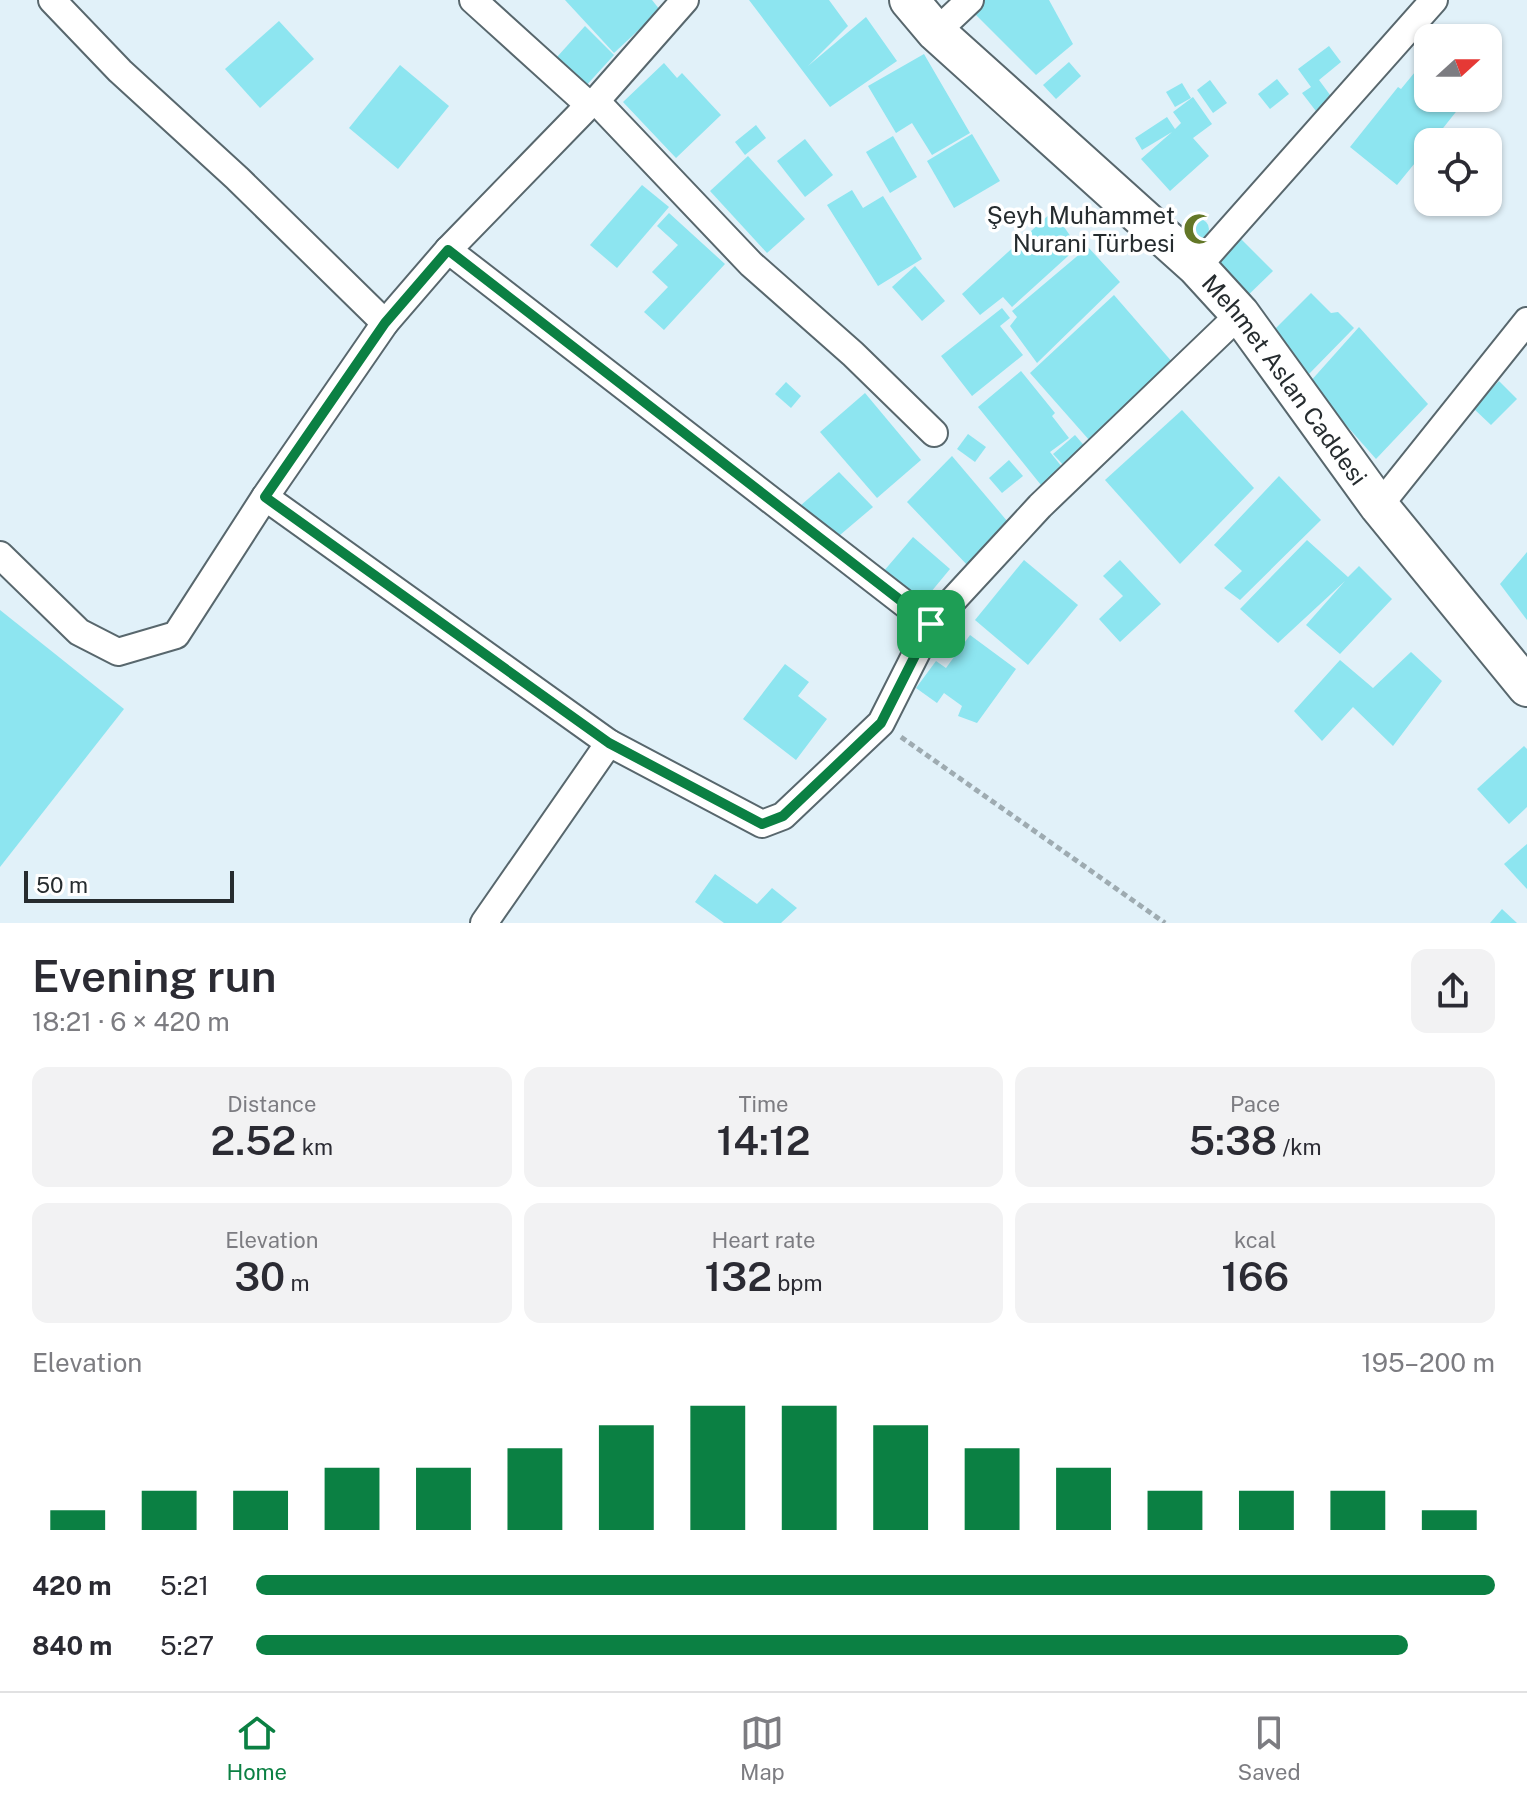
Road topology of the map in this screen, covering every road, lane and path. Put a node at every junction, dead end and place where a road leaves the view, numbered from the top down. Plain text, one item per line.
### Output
1 (52, 0) edge
2 (473, 0) edge
3 (685, 0) edge
4 (909, 0) edge
5 (970, 0) edge
6 (1434, 0) edge
7 (936, 32) junction
8 (592, 103) junction
9 (448, 250) junction
10 (1197, 267) junction
11 (1240, 314) junction
12 (1527, 321) edge
13 (385, 323) junction
14 (934, 433) dead end
15 (265, 497) junction
16 (1379, 506) junction
17 (0, 555) edge
18 (931, 624) junction
19 (1527, 687) edge
20 (881, 723) junction
21 (609, 743) junction
22 (484, 923) edge
23 (1165, 923) edge

1 - 13 street
2 - 8 street
3 - 8 street
4 - 7 street, Mehmet Aslan Caddesi
5 - 7 street
6 - 10 street
7 - 10 street, Mehmet Aslan Caddesi
8 - 9 street
8 - 14 street
9 - 13 street
9 - 18 street
10 - 11 street, Mehmet Aslan Caddesi
11 - 16 street, Mehmet Aslan Caddesi
11 - 18 street
12 - 16 street
13 - 15 street
15 - 17 street
15 - 21 street
16 - 19 street, Mehmet Aslan Caddesi
18 - 20 street
20 - 21 street
20 - 23 path
21 - 22 street

